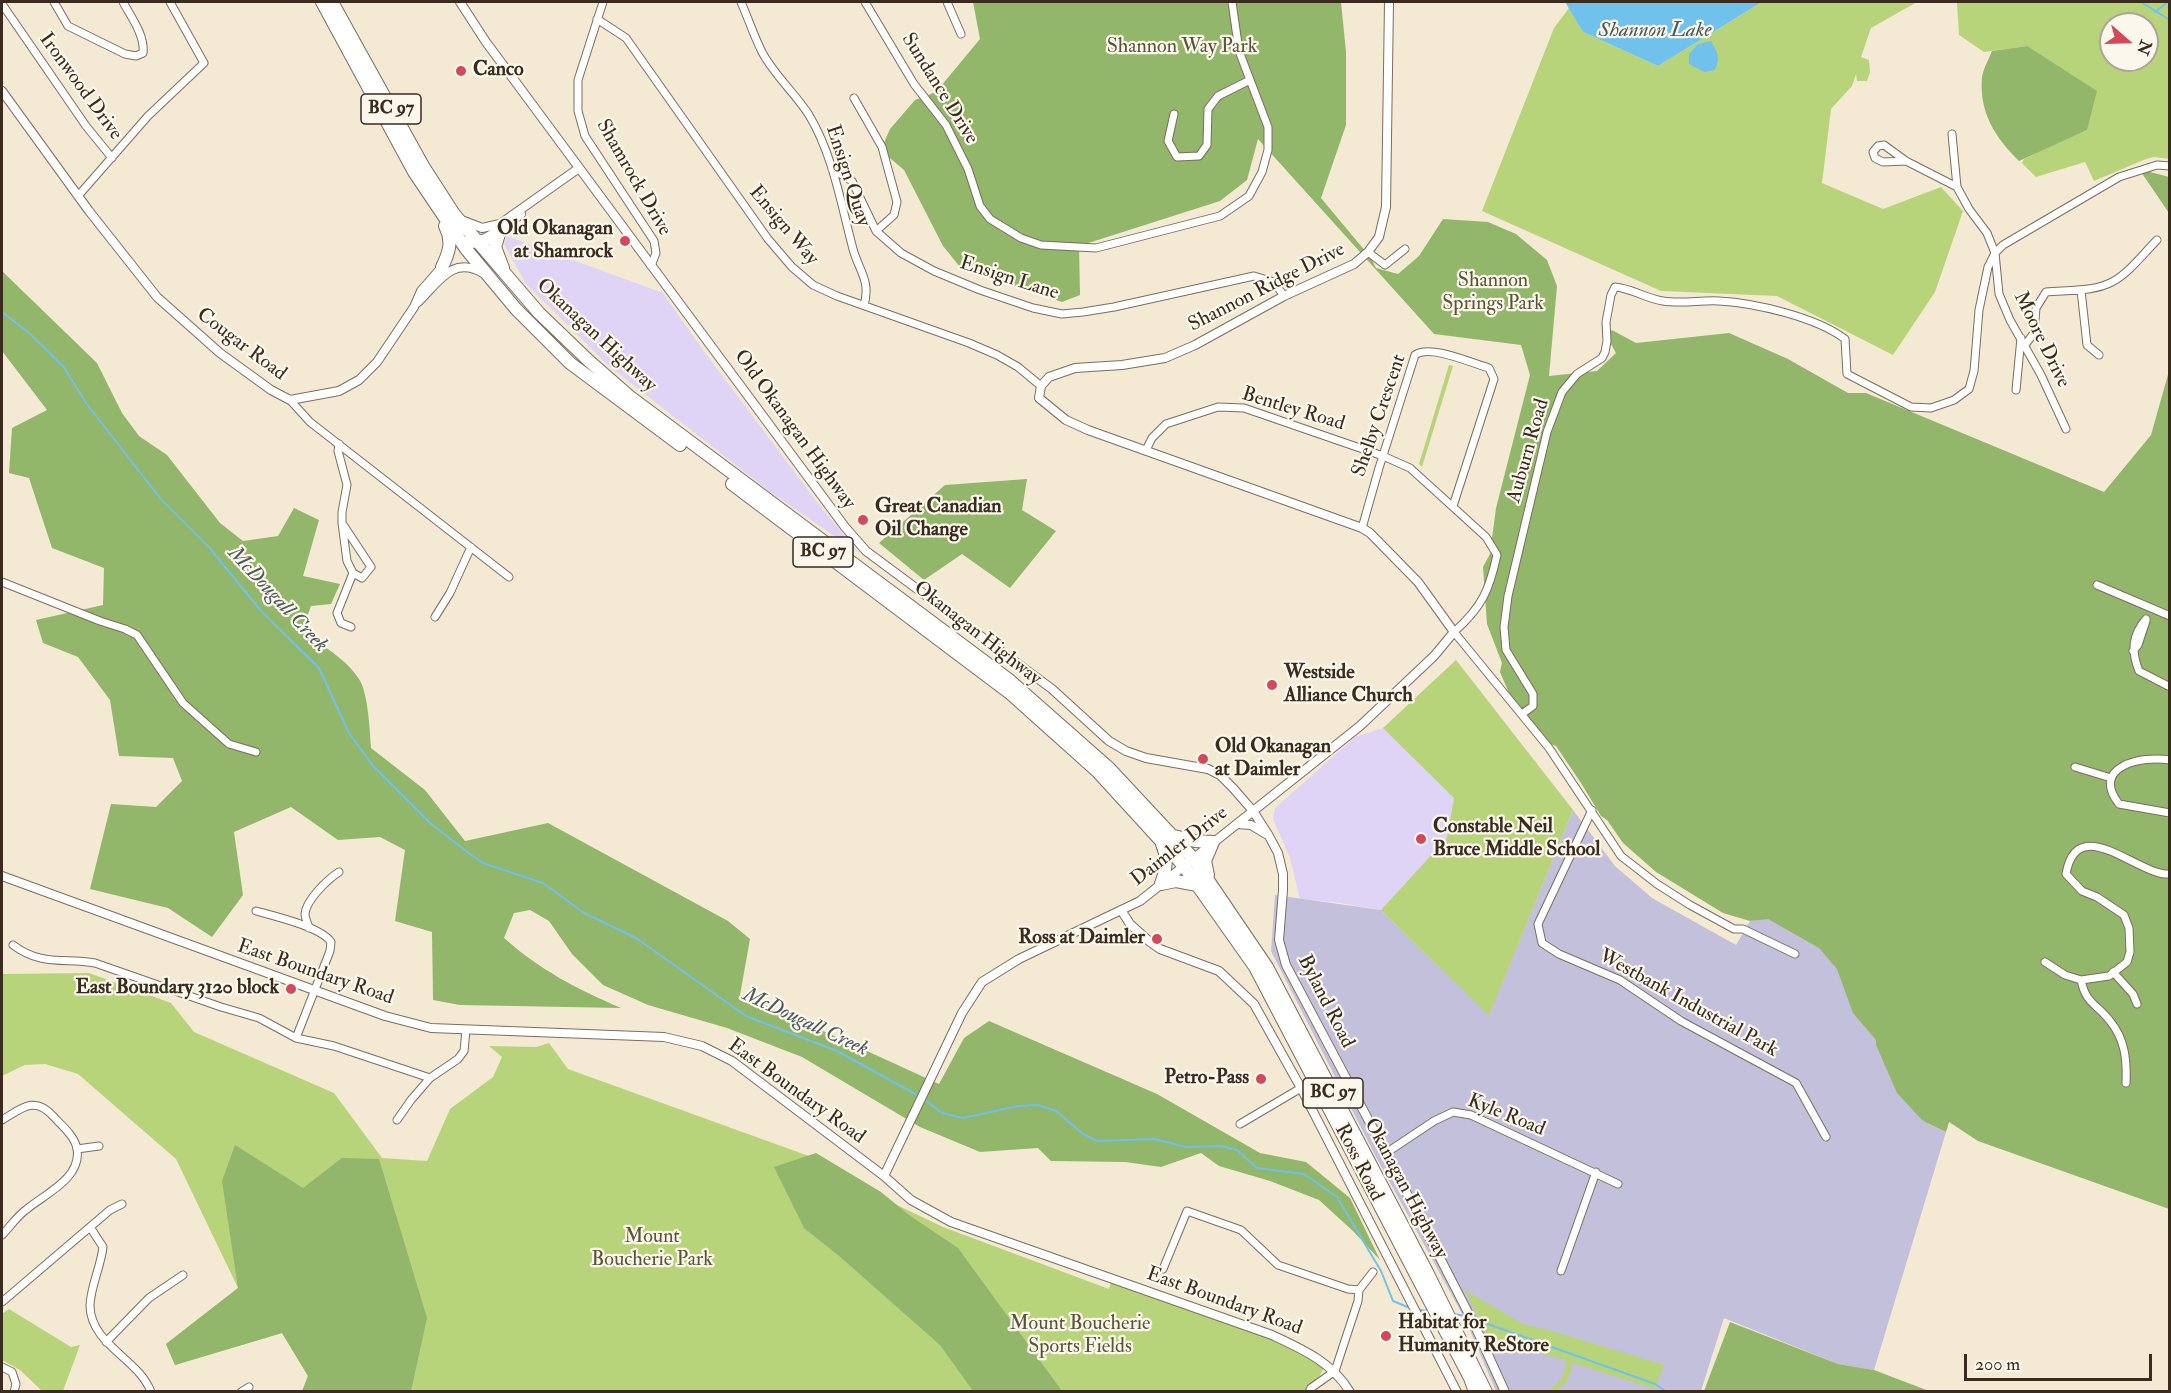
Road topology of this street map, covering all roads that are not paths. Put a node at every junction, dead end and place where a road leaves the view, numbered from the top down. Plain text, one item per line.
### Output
1 (54, 2) edge
2 (123, 2) edge
3 (170, 2) edge
4 (322, 2) edge
5 (332, 2) edge
6 (460, 2) edge
7 (603, 2) edge
8 (741, 2) edge
9 (865, 2) edge
10 (947, 2) edge
11 (1232, 2) edge
12 (1389, 2) edge
13 (2, 4) edge
14 (597, 19) junction
15 (961, 34) dead end
16 (1250, 80) junction
17 (2, 91) edge
18 (854, 98) dead end
19 (1174, 114) dead end
20 (1952, 134) dead end
21 (111, 158) junction
22 (1906, 161) dead end
23 (2169, 166) edge
24 (579, 168) junction
25 (832, 169) junction
26 (1957, 187) junction
27 (78, 196) junction
28 (534, 200) junction
29 (434, 204) junction
30 (454, 214) junction
31 (500, 231) junction
32 (876, 231) junction
33 (2157, 240) dead end
34 (471, 246) junction
35 (1405, 249) dead end
36 (1368, 252) junction
37 (1995, 253) junction
38 (651, 266) junction
39 (442, 267) junction
40 (486, 274) junction
41 (509, 280) junction
42 (2081, 290) junction
43 (1284, 296) junction
44 (864, 305) junction
45 (414, 307) junction
46 (2023, 342) junction
47 (2099, 355) dead end
48 (1041, 386) junction
49 (2016, 390) dead end
50 (290, 400) junction
51 (2066, 429) dead end
52 (339, 444) junction
53 (1146, 450) junction
54 (1383, 456) junction
55 (1453, 506) junction
56 (342, 523) junction
57 (1362, 528) junction
58 (1486, 537) joint
59 (471, 547) junction
60 (353, 573) junction
61 (509, 577) dead end
62 (2, 582) edge
63 (2097, 585) dead end
64 (2149, 608) junction
65 (435, 616) dead end
66 (2169, 616) edge
67 (351, 627) dead end
68 (1454, 632) junction
69 (2169, 687) edge
70 (1522, 714) junction
71 (256, 752) dead end
72 (2169, 760) edge
73 (2075, 767) dead end
74 (2111, 778) junction
75 (1592, 810) junction
76 (1253, 811) junction
77 (2169, 813) edge
78 (1237, 824) junction
79 (1157, 835) junction
80 (1171, 835) junction
81 (1269, 836) junction
82 (1213, 842) junction
83 (1188, 862) junction
84 (339, 872) dead end
85 (2169, 874) edge
86 (2, 876) edge
87 (1161, 884) junction
88 (1203, 884) junction
89 (1121, 910) junction
90 (256, 911) dead end
91 (309, 928) junction
92 (13, 945) dead end
93 (1795, 954) dead end
94 (2045, 962) dead end
95 (2114, 972) junction
96 (2081, 980) junction
97 (315, 991) junction
98 (2138, 1004) dead end
99 (466, 1030) junction
100 (296, 1038) junction
101 (430, 1078) junction
102 (2126, 1083) dead end
103 (1301, 1088) junction
104 (2, 1120) edge
105 (397, 1120) dead end
106 (1240, 1124) dead end
107 (1826, 1137) dead end
108 (99, 1146) dead end
109 (77, 1149) junction
110 (1386, 1153) junction
111 (1596, 1172) junction
112 (884, 1176) junction
113 (1618, 1184) dead end
114 (122, 1204) dead end
115 (90, 1227) junction
116 (2, 1235) edge
117 (1163, 1269) dead end
118 (1561, 1271) dead end
119 (1372, 1272) dead end
120 (183, 1275) dead end
121 (1359, 1290) junction
122 (2, 1302) edge
123 (1442, 1313) junction
124 (106, 1342) junction
125 (2, 1367) edge
126 (1335, 1371) junction
127 (249, 1388) dead end
128 (14, 1392) edge
129 (151, 1392) edge
130 (241, 1392) edge
131 (1309, 1392) edge
132 (1350, 1392) edge
133 (1457, 1392) edge
134 (1475, 1392) edge
135 (1486, 1392) edge
136 (1505, 1392) edge

1 - 2 street
3 - 21 street
4 - 29 highway, BC 97
5 - 30 highway, Okanagan Highway / BC 97
6 - 24 street, Old Okanagan Highway
7 - 14 street, Shamrock Drive
8 - 25 street, Ensign Quay
9 - 16 street, Sundance Drive
10 - 15 street
11 - 16 street, Sundance Drive
12 - 36 street, Shannon Ridge Drive
13 - 21 street, Ironwood Drive
14 - 38 street, Shamrock Drive
14 - 44 street, Ensign Way
16 - 19 street
17 - 27 street, Cougar Road
18 - 32 street
20 - 26 street
21 - 27 street
22 - 26 street
23 - 37 street
24 - 28 street
24 - 38 street, Old Okanagan Highway
25 - 32 street, Ensign Lane
25 - 44 street, Ensign Quay
26 - 37 street, Moore Drive
27 - 50 street, Cougar Road
28 - 30 street
28 - 31 street
29 - 34 highway
29 - 39 highway
30 - 34 highway, Okanagan Highway / BC 97
31 - 34 highway
31 - 41 highway
32 - 43 street, Ensign Lane
33 - 42 street
34 - 39 highway
34 - 40 highway, Okanagan Highway / BC 97
34 - 41 highway, Okanagan Highway / BC 97
35 - 36 street
36 - 43 street, Shannon Ridge Drive
37 - 46 street, Moore Drive
37 - 70 street, Auburn Road
38 - 76 street, Old Okanagan Highway
39 - 45 street
40 - 45 street
40 - 79 highway, Okanagan Highway / BC 97
41 - 80 highway, Okanagan Highway / BC 97
42 - 46 street
42 - 47 street
43 - 48 street, Shannon Ridge Drive
44 - 48 street, Ensign Way
45 - 50 street
46 - 49 street
46 - 51 street, Moore Drive
48 - 53 street
50 - 52 street, Cougar Road
52 - 56 street
52 - 59 street, Cougar Road
53 - 54 street, Bentley Road
53 - 57 street
54 - 55 street, Bentley Road
54 - 55 street, Shelby Crescent
54 - 57 street, Shelby Crescent
55 - 58 street, Bentley Road
56 - 60 street
56 - 60 street
57 - 68 street
58 - 68 street, Daimler Drive
59 - 61 street, Cougar Road
59 - 65 street
60 - 67 street
62 - 71 street
63 - 64 street
64 - 66 street
64 - 69 street
68 - 70 street
68 - 76 street, Daimler Drive
70 - 75 street
72 - 74 street
73 - 74 street
74 - 77 street
75 - 93 street
75 - 107 street, Westbank Industrial Park
76 - 78 street, Daimler Drive
76 - 81 street, Byland Road
78 - 81 street
78 - 82 street, Daimler Drive
79 - 83 highway, Okanagan Highway / BC 97
79 - 87 highway
80 - 82 highway
80 - 83 highway, Okanagan Highway / BC 97
81 - 110 street, Byland Road
82 - 83 street, Daimler Drive
82 - 88 highway
83 - 87 street, Daimler Drive
83 - 88 highway, Okanagan Highway / BC 97
84 - 91 street
85 - 95 street
86 - 97 street, East Boundary Road
87 - 88 highway
87 - 89 street, Daimler Drive
88 - 123 highway, Okanagan Highway / BC 97
89 - 103 street, Ross Road
89 - 112 street, Daimler Drive
90 - 91 street
91 - 97 street
92 - 100 street
94 - 96 street
95 - 96 street
95 - 98 street
96 - 102 street
97 - 99 street, East Boundary Road
97 - 100 street
99 - 101 street
99 - 112 street, East Boundary Road
100 - 101 street
101 - 105 street
103 - 106 street
103 - 133 street, Ross Road
104 - 109 street
108 - 109 street
109 - 116 street
110 - 111 street, Kyle Road
110 - 136 street, Byland Road
111 - 113 street, Kyle Road
111 - 118 street
112 - 126 street, East Boundary Road
114 - 115 street
115 - 122 street
115 - 124 street
117 - 121 street
119 - 121 street
120 - 124 street
121 - 126 street
123 - 134 highway, Okanagan Highway / BC 97
123 - 135 highway, Okanagan Highway / BC 97
124 - 129 street
125 - 128 street
126 - 131 street
126 - 132 street, East Boundary Road
127 - 130 street

